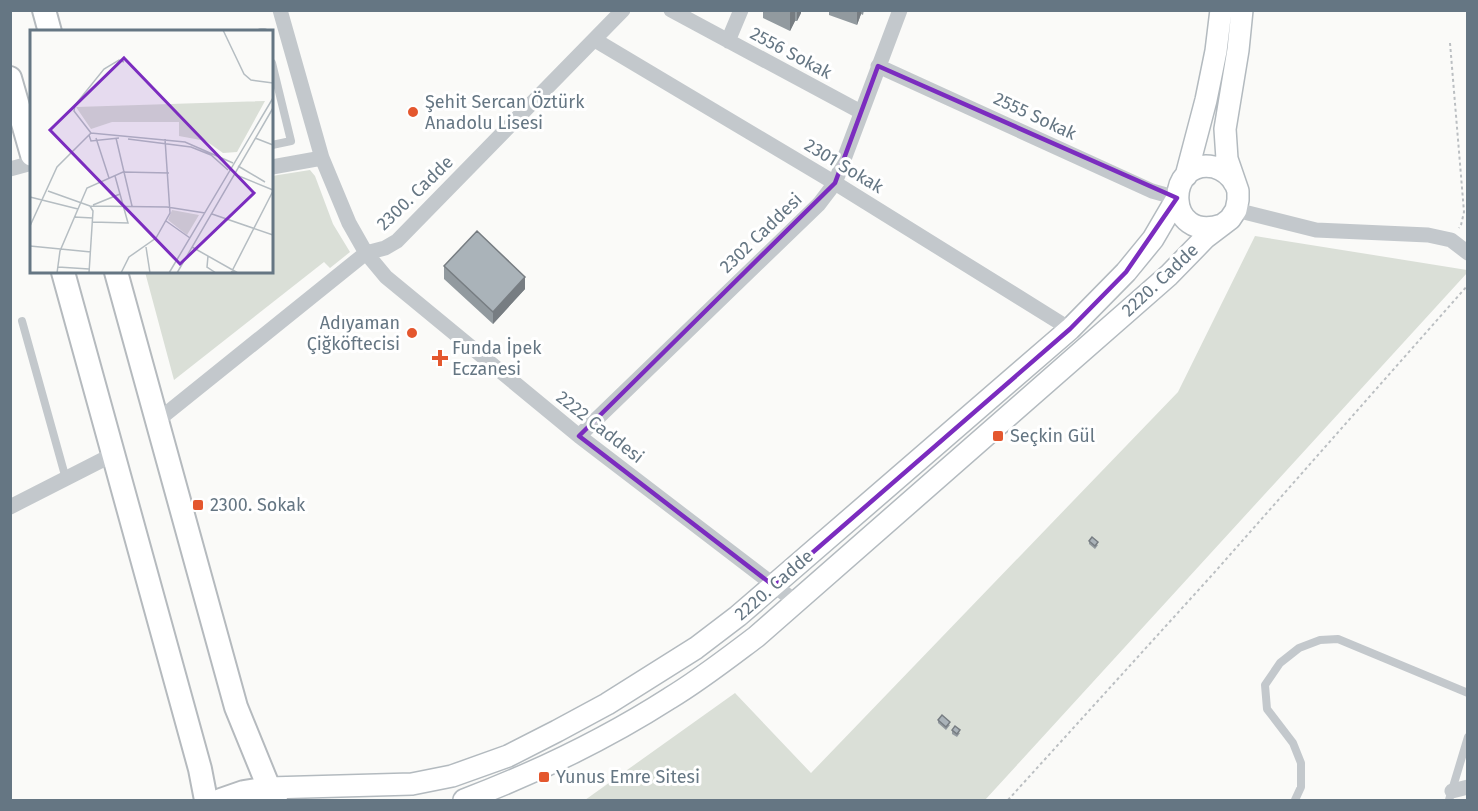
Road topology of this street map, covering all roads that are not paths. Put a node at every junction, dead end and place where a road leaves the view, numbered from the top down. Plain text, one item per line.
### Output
1 (44, 10) edge
2 (280, 10) edge
3 (623, 10) edge
4 (671, 10) edge
5 (741, 10) edge
6 (900, 10) edge
7 (1221, 10) edge
8 (1242, 10) edge
9 (49, 30) edge
10 (595, 40) junction
11 (728, 41) junction
12 (878, 66) junction
13 (273, 67) edge
14 (10, 78) edge
15 (861, 112) junction
16 (273, 145) edge
17 (30, 148) edge
18 (322, 158) junction
19 (30, 163) edge
20 (273, 166) edge
21 (10, 169) edge
22 (1186, 176) junction
23 (835, 183) junction
24 (1177, 198) junction
25 (1232, 209) junction
26 (366, 253) junction
27 (1467, 253) edge
28 (63, 273) edge
29 (116, 273) edge
30 (22, 321) dead end
31 (1070, 329) junction
32 (157, 421) junction
33 (579, 436) junction
34 (114, 454) junction
35 (66, 478) junction
36 (10, 507) edge
37 (774, 586) junction
38 (796, 602) junction
39 (1467, 693) edge
40 (1467, 737) edge
41 (1456, 793) edge
42 (272, 794) edge
43 (206, 801) edge
44 (221, 801) edge
45 (464, 801) edge
46 (1295, 801) edge

1 - 9 main road
2 - 18 street, 2222 Caddesi
3 - 10 street, 2300. Cadde
4 - 11 street, 2556 Sokak
5 - 11 street
6 - 12 street, 2302 Caddesi
7 - 22 street, 2220. Cadde
8 - 25 street
10 - 23 street, 2301 Sokak
10 - 26 street, 2300. Cadde
11 - 15 street, 2556 Sokak
12 - 15 street, 2302 Caddesi
12 - 24 street, 2555 Sokak
13 - 16 lane
14 - 17 main road
15 - 23 street, 2302 Caddesi
18 - 20 street
18 - 26 street, 2222 Caddesi
19 - 21 street
22 - 24 street, 2220. Cadde
22 - 25 street
23 - 31 street, 2301 Sokak
23 - 33 street, 2302 Caddesi
24 - 25 street, 2220. Cadde
24 - 31 street, 2220. Cadde
25 - 27 street
25 - 38 street, 2220. Cadde
26 - 32 street, 2300. Cadde
26 - 33 street, 2222 Caddesi
28 - 34 main road
29 - 32 main road
30 - 35 lane
31 - 37 street, 2220. Cadde
32 - 42 main road
33 - 37 street, 2222 Caddesi
34 - 35 street
34 - 43 main road
35 - 36 street
37 - 38 street, 2222 Caddesi
37 - 42 street, 2220. Cadde
38 - 45 street, 2220. Cadde
39 - 46 lane
40 - 41 lane
42 - 44 main road

